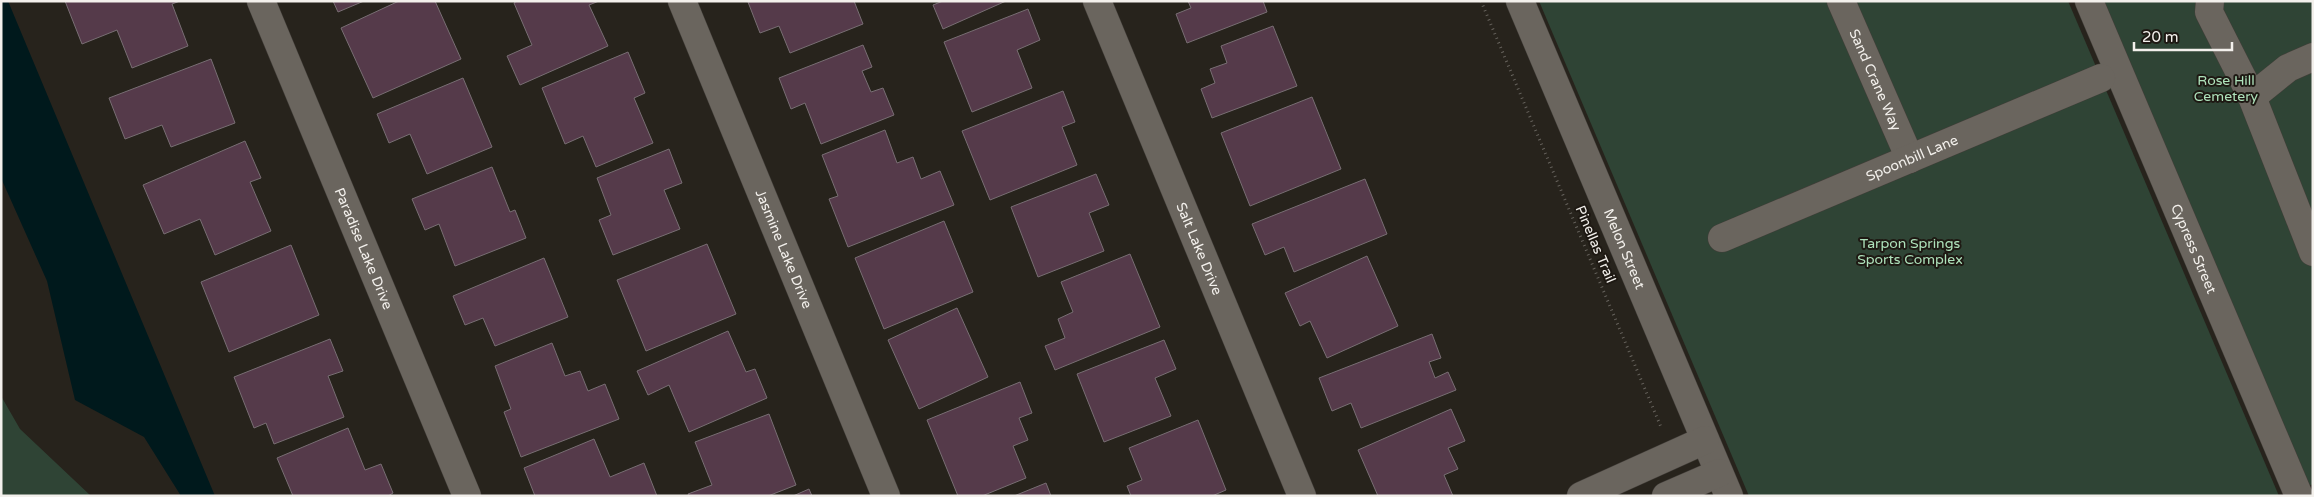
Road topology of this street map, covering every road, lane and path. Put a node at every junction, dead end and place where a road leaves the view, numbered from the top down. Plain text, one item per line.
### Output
1 (261, 1) edge
2 (682, 1) edge
3 (1097, 1) edge
4 (1481, 1) edge
5 (1520, 1) edge
6 (1841, 1) edge
7 (2089, 1) edge
8 (2210, 1) edge
9 (2313, 57) edge
10 (2101, 78) dead end
11 (2252, 96) junction
12 (1910, 159) junction
13 (1722, 238) dead end
14 (2313, 252) edge
15 (1705, 440) junction
16 (1672, 455) junction
17 (1724, 484) edge
18 (467, 496) edge
19 (886, 496) edge
20 (1302, 496) edge
21 (1581, 496) edge
22 (1666, 496) edge
23 (2299, 496) edge

1 - 18 street, Paradise Lake Drive
2 - 19 street, Jasmine Lake Drive
3 - 20 street, Salt Lake Drive
4 - 16 path, Pinellas Trail
5 - 15 street, Melon Street
6 - 12 street, Sand Crane Way
7 - 23 street, Cypress Street
8 - 11 street
9 - 11 street
10 - 12 street, Spoonbill Lane
11 - 14 street
12 - 13 street, Spoonbill Lane
15 - 16 street
15 - 17 street, Melon Street
16 - 21 street
17 - 22 street

